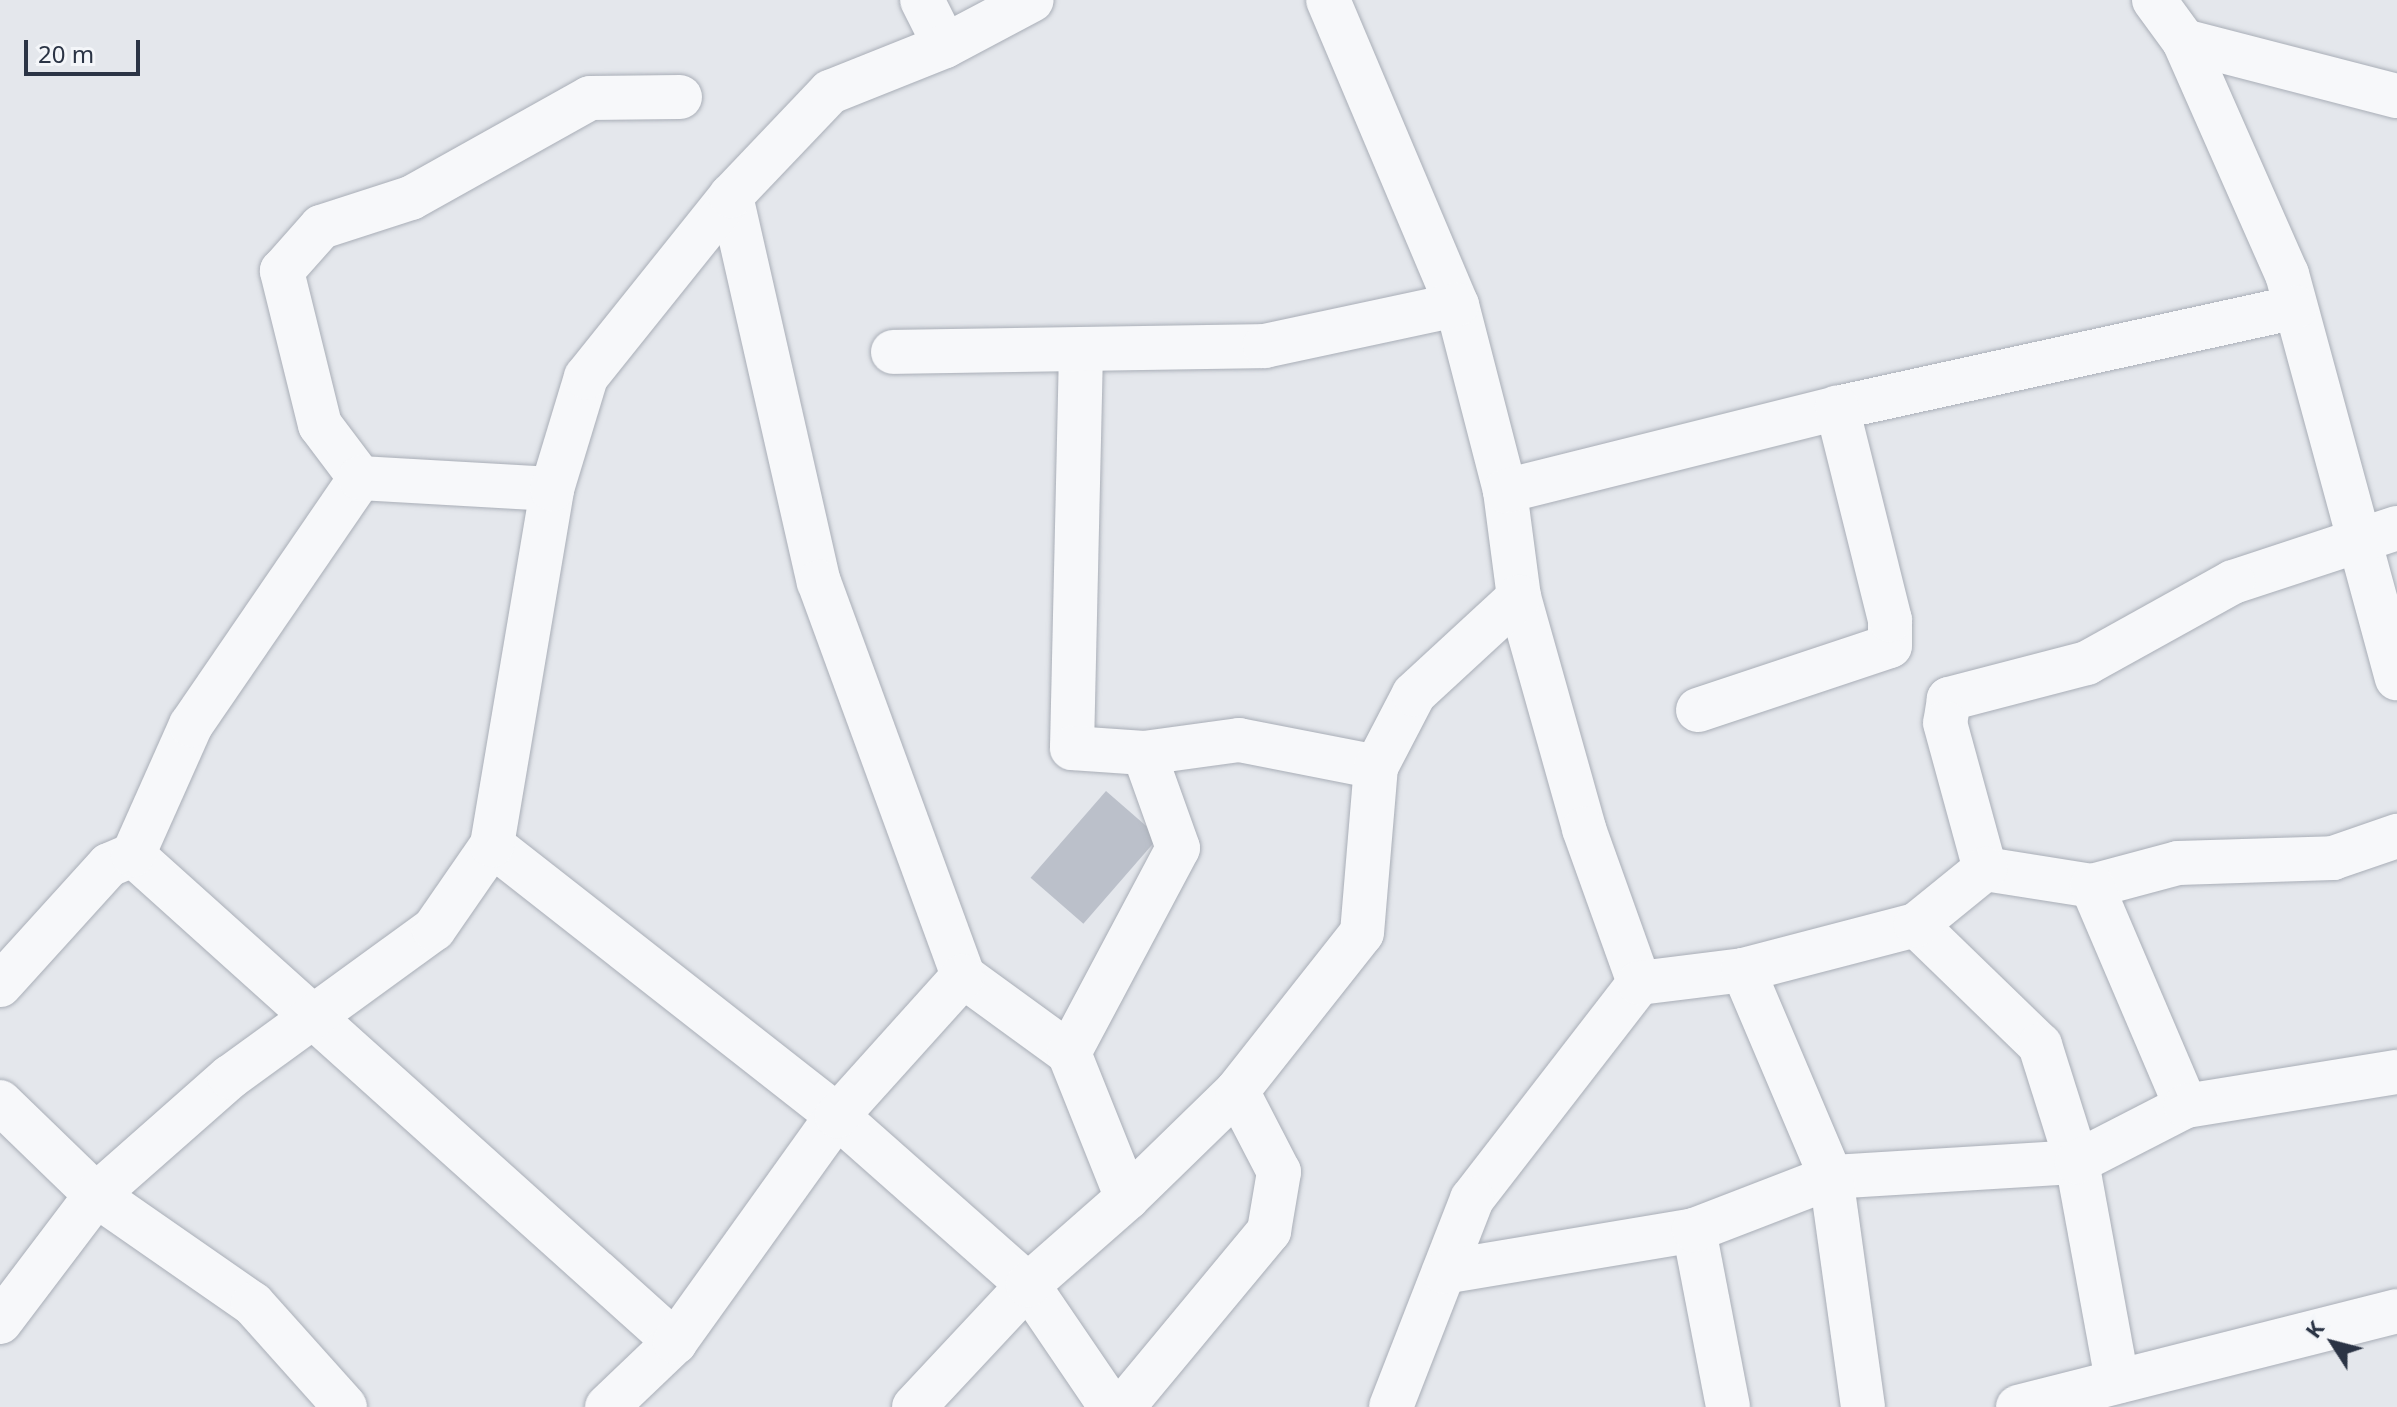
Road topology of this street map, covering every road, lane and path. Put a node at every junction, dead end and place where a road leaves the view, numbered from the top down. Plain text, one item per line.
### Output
1 (922, 0) edge
2 (1032, 0) edge
3 (1328, 0) edge
4 (2154, 0) edge
5 (2184, 41) junction
6 (945, 46) junction
7 (2397, 96) edge
8 (680, 97) dead end
9 (731, 196) junction
10 (1457, 305) junction
11 (2295, 307) junction
12 (1081, 351) junction
13 (893, 352) dead end
14 (1837, 408) junction
15 (360, 478) junction
16 (552, 489) junction
17 (1505, 491) junction
18 (2377, 533) edge
19 (1519, 597) junction
20 (2397, 678) edge
21 (1698, 710) dead end
22 (1144, 753) junction
23 (1376, 767) junction
24 (2397, 836) edge
25 (492, 845) junction
26 (133, 855) junction
27 (1985, 869) junction
28 (2092, 886) junction
29 (1916, 925) junction
30 (1743, 970) junction
31 (963, 976) junction
32 (1639, 983) junction
33 (0, 985) edge
34 (315, 1020) junction
35 (1069, 1053) junction
36 (2397, 1072) edge
37 (1237, 1091) junction
38 (0, 1102) edge
39 (2186, 1106) junction
40 (837, 1116) junction
41 (2077, 1162) junction
42 (1831, 1177) junction
43 (96, 1195) junction
44 (1127, 1198) junction
45 (1694, 1230) junction
46 (1444, 1272) junction
47 (1028, 1285) junction
48 (2397, 1311) edge
49 (0, 1322) edge
50 (675, 1342) junction
51 (2117, 1381) junction
52 (628, 1399) edge
53 (345, 1407) edge
54 (914, 1407) edge
55 (1111, 1407) edge
56 (1123, 1407) edge
57 (1391, 1407) edge
58 (1728, 1407) edge
59 (1863, 1407) edge
60 (2018, 1407) edge

1 - 6 street
2 - 6 street
3 - 10 street
4 - 5 street
5 - 7 street
5 - 11 street
6 - 9 street
8 - 15 street
9 - 16 street
9 - 31 street
10 - 12 street
10 - 17 street
11 - 14 street
11 - 18 street
12 - 13 street
12 - 22 street
14 - 17 street
14 - 21 street
15 - 16 street
15 - 26 street
16 - 25 street
17 - 19 street
18 - 20 street
18 - 27 street
19 - 23 street
19 - 32 street
22 - 23 street
22 - 35 street
23 - 37 street
24 - 28 street
25 - 34 street
25 - 40 street
26 - 33 street
26 - 34 street
27 - 28 street
27 - 29 street
28 - 39 street
29 - 30 street
29 - 41 street
30 - 32 street
30 - 42 street
31 - 35 street
31 - 40 street
32 - 46 street
34 - 43 street
34 - 50 street
35 - 44 street
36 - 39 street
37 - 44 street
37 - 56 street
38 - 43 street
39 - 41 street
40 - 47 street
40 - 50 street
41 - 42 street
41 - 51 street
42 - 45 street
42 - 59 street
43 - 49 street
43 - 53 street
44 - 47 street
45 - 46 street
45 - 58 street
46 - 57 street
47 - 54 street
47 - 55 street
48 - 51 street
50 - 52 street
51 - 60 street

